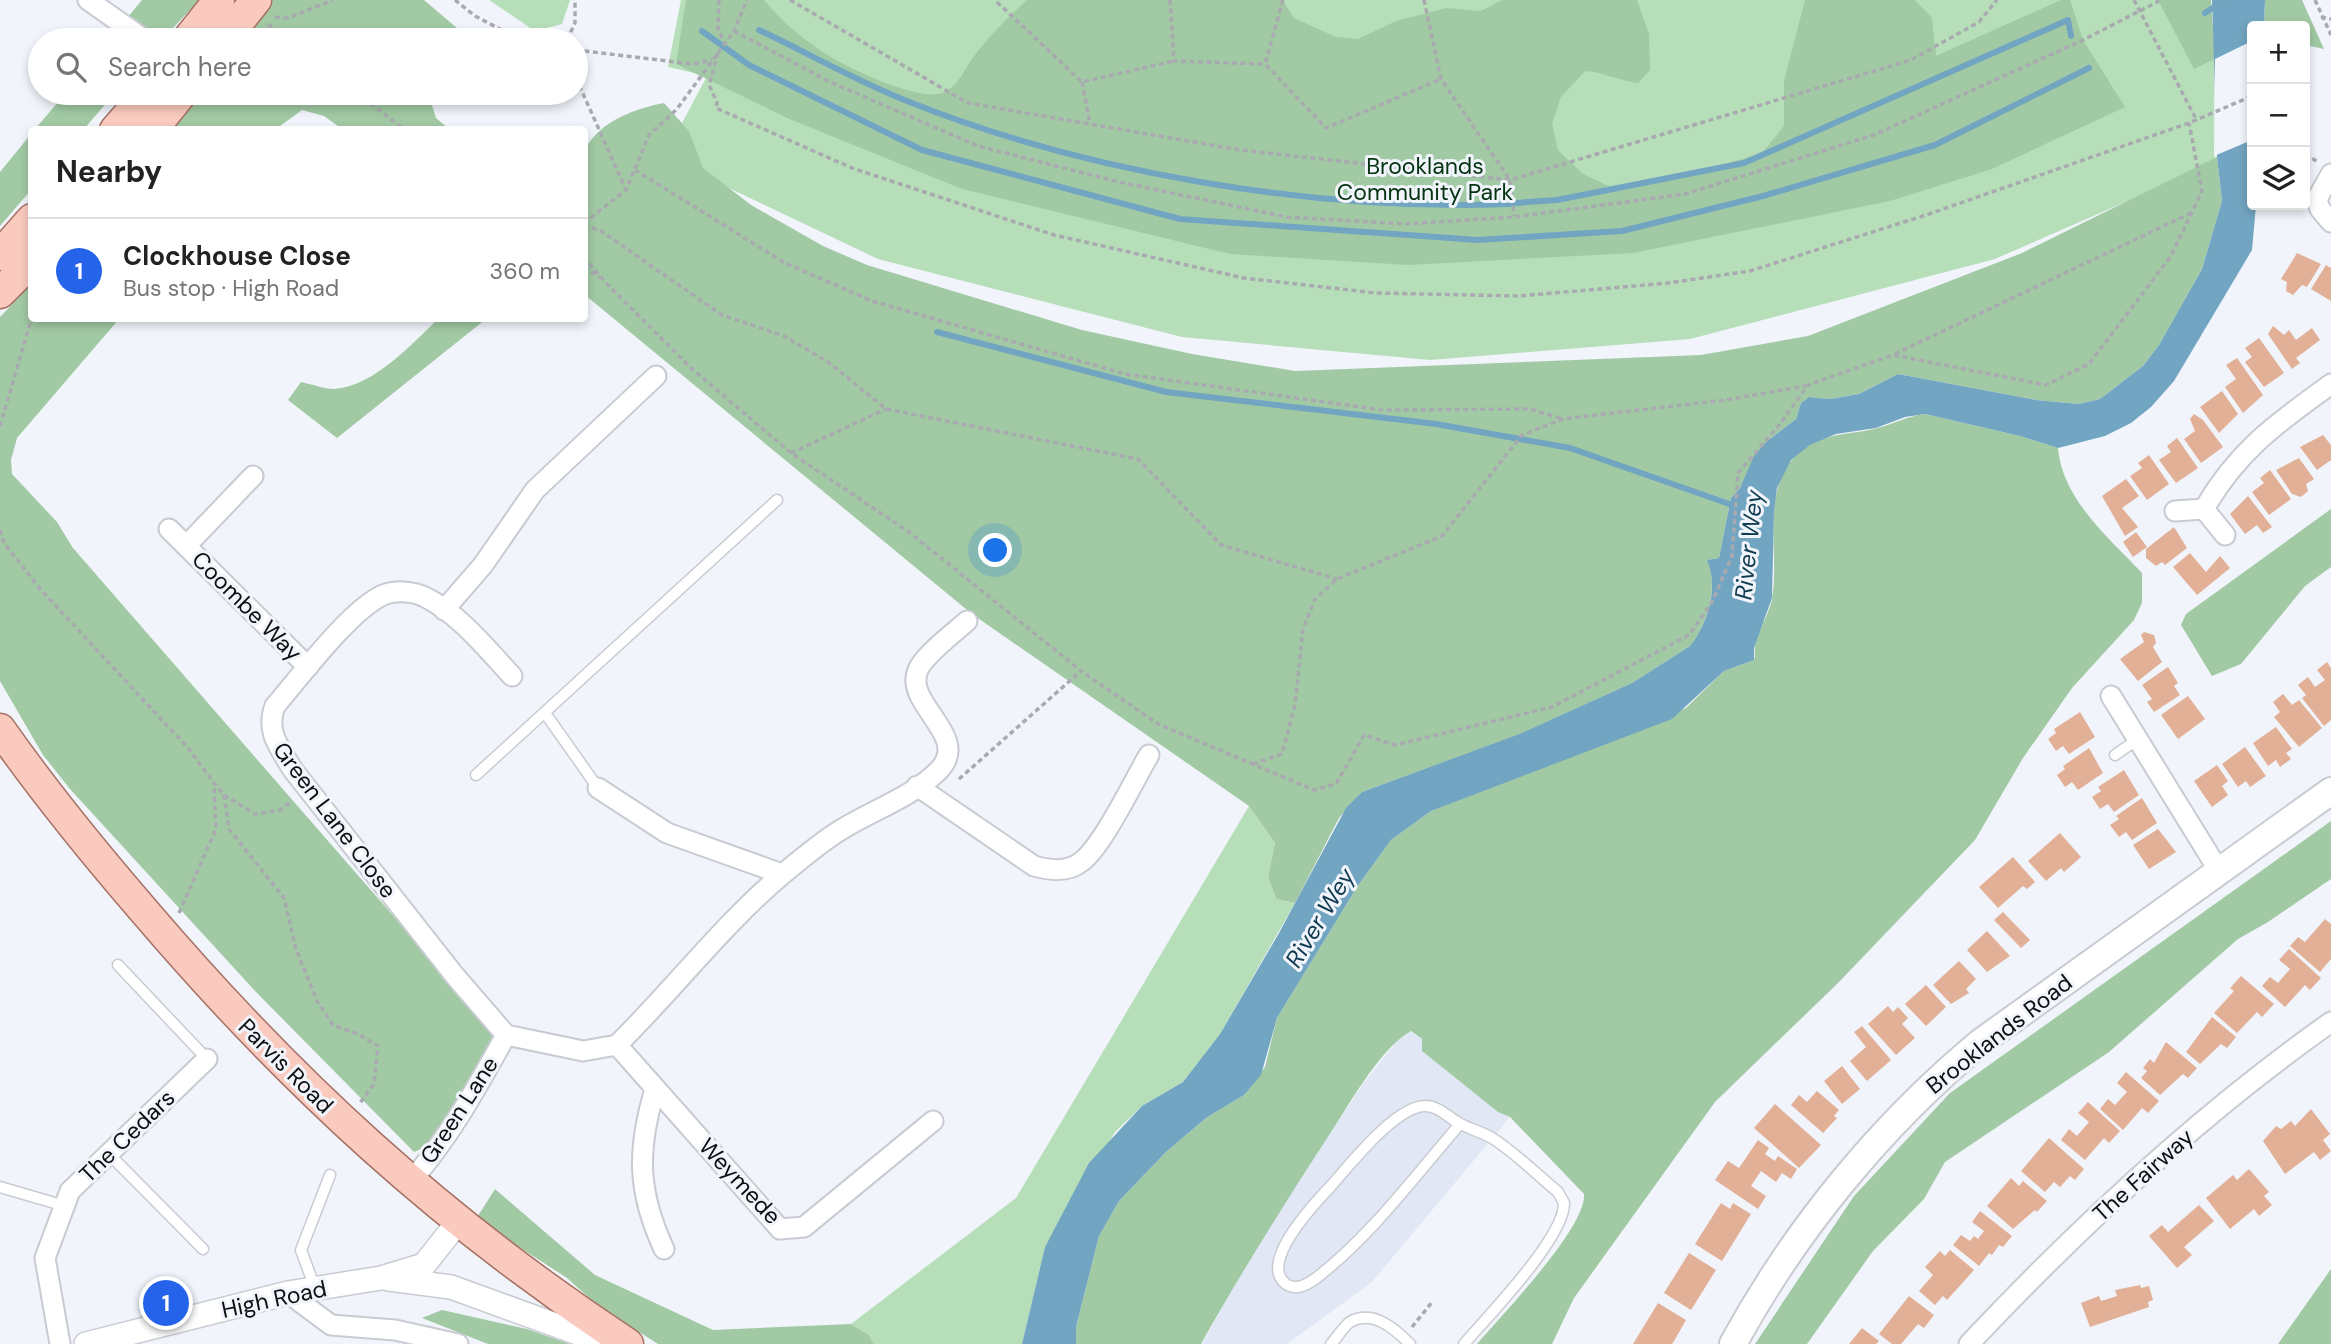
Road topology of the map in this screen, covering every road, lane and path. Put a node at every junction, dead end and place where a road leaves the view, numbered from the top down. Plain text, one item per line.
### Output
1 (88, 0) edge
2 (219, 0) edge
3 (332, 0) edge
4 (455, 0) edge
5 (575, 0) edge
6 (719, 0) edge
7 (747, 0) edge
8 (790, 0) edge
9 (1170, 0) edge
10 (1283, 0) edge
11 (1424, 0) edge
12 (1997, 0) edge
13 (2134, 0) edge
14 (2315, 0) edge
15 (2159, 1) edge
16 (997, 2) dead end
17 (2139, 11) junction
18 (264, 14) edge
19 (2321, 17) junction
20 (2331, 19) edge
21 (128, 28) edge
22 (197, 28) edge
23 (242, 28) edge
24 (277, 28) edge
25 (498, 28) edge
26 (573, 28) edge
27 (734, 31) junction
28 (2331, 35) edge
29 (724, 42) junction
30 (588, 51) edge
31 (718, 53) junction
32 (1174, 61) junction
33 (1265, 64) junction
34 (1441, 79) junction
35 (1082, 82) junction
36 (2247, 98) edge
37 (137, 105) edge
38 (172, 105) edge
39 (373, 105) edge
40 (588, 105) edge
41 (2196, 120) junction
42 (2189, 123) junction
43 (1090, 124) junction
44 (118, 126) edge
45 (155, 126) edge
46 (400, 126) edge
47 (2310, 158) edge
48 (2326, 169) edge
49 (635, 170) junction
50 (1510, 180) junction
51 (626, 190) junction
52 (2192, 213) junction
53 (1514, 217) junction
54 (588, 221) edge
55 (2331, 222) edge
56 (28, 224) edge
57 (588, 226) edge
58 (0, 255) edge
59 (588, 262) edge
60 (28, 265) edge
61 (588, 270) edge
62 (606, 283) junction
63 (0, 293) edge
64 (31, 322) edge
65 (1893, 355) junction
66 (656, 376) dead end
67 (2331, 384) edge
68 (1808, 385) junction
69 (886, 409) junction
70 (1563, 419) junction
71 (0, 426) edge
72 (791, 453) junction
73 (253, 476) dead end
74 (777, 500) dead end
75 (2204, 509) junction
76 (2175, 511) dead end
77 (169, 529) dead end
78 (0, 530) edge
79 (2225, 535) dead end
80 (186, 546) junction
81 (1338, 579) junction
82 (987, 597) junction
83 (982, 603) dead end
84 (444, 610) junction
85 (967, 621) dead end
86 (308, 667) junction
87 (1081, 671) junction
88 (512, 676) dead end
89 (2111, 696) dead end
90 (545, 713) junction
91 (0, 729) edge
92 (2138, 739) junction
93 (1149, 755) dead end
94 (2115, 755) dead end
95 (1251, 765) junction
96 (476, 775) dead end
97 (214, 783) junction
98 (917, 786) junction
99 (598, 788) joint
100 (307, 789) junction
101 (224, 795) junction
102 (2329, 797) edge
103 (936, 799) junction
104 (2219, 871) junction
105 (782, 874) junction
106 (178, 916) dead end
107 (118, 965) dead end
108 (2331, 1022) edge
109 (506, 1035) junction
110 (617, 1045) junction
111 (207, 1059) joint
112 (655, 1089) junction
113 (933, 1121) dead end
114 (1460, 1124) junction
115 (346, 1126) junction
116 (108, 1154) junction
117 (330, 1175) dead end
118 (410, 1182) junction
119 (0, 1187) edge
120 (65, 1206) junction
121 (458, 1222) junction
122 (203, 1249) dead end
123 (664, 1249) dead end
124 (381, 1278) junction
125 (315, 1289) junction
126 (288, 1293) junction
127 (1433, 1301) dead end
128 (142, 1338) edge
129 (1406, 1341) edge
130 (626, 1343) edge
131 (1736, 1343) edge
132 (61, 1344) edge
133 (86, 1344) edge
134 (458, 1344) edge
135 (1331, 1344) edge
136 (1464, 1344) edge
137 (1969, 1344) edge

1 - 21 street
2 - 22 main road
3 - 18 path
4 - 25 path
5 - 26 path
6 - 29 path
7 - 27 path
8 - 43 path
9 - 32 path
10 - 33 path
11 - 34 path
12 - 50 path
13 - 17 path
14 - 19 path
15 - 17 path
16 - 35 path
17 - 41 path
17 - 53 path
18 - 23 main road
18 - 24 path
19 - 20 path
19 - 28 path
27 - 29 path
27 - 53 path
29 - 31 path
30 - 31 path
31 - 42 path
31 - 49 path
32 - 33 path
32 - 35 path
33 - 34 path
34 - 50 path
35 - 43 path
36 - 41 path
37 - 44 main road
38 - 45 main road
39 - 46 path
40 - 51 path
41 - 42 path
42 - 52 path
43 - 50 path
47 - 48 path
48 - 55 street
49 - 51 path
49 - 70 path
50 - 53 path
51 - 54 path
52 - 65 path
52 - 65 path
56 - 58 main road
57 - 69 path
59 - 62 path
60 - 63 main road
61 - 62 path
62 - 72 path
64 - 71 path
65 - 68 path
66 - 84 street
67 - 75 street
68 - 70 path
68 - 95 path
69 - 72 path
69 - 81 path
70 - 81 path
72 - 82 path
73 - 80 street, Coombe Way
74 - 90 lane
75 - 76 street
75 - 79 street
77 - 80 street, Coombe Way
78 - 97 path
80 - 86 street, Coombe Way
81 - 95 path
82 - 83 path
82 - 87 path
84 - 86 street, Green Lane Close
84 - 88 street, Green Lane Close
85 - 98 street
86 - 100 street, Green Lane Close
87 - 95 path
87 - 103 path
89 - 92 street
90 - 96 lane
90 - 99 lane
91 - 115 main road, Parvis Road
92 - 94 lane
92 - 104 street
93 - 103 street
97 - 101 path
97 - 106 path
98 - 103 street
98 - 105 street
99 - 105 street
100 - 101 path
100 - 109 street, Green Lane Close
101 - 115 path
102 - 104 main road, Brooklands Road
104 - 131 main road, Brooklands Road
105 - 110 street
107 - 111 lane
108 - 137 street, The Fairway
109 - 110 street
109 - 118 street, Green Lane
110 - 112 street, Weymede
111 - 116 street, The Cedars
112 - 113 street, Weymede
112 - 123 street
114 - 114 lane
114 - 136 lane
115 - 118 main road, Parvis Road
116 - 120 street, The Cedars
116 - 122 lane
117 - 125 lane
118 - 121 main road, Parvis Road
119 - 120 lane
120 - 132 street, The Cedars
121 - 124 street, High Road
121 - 130 main road, Parvis Road
124 - 125 street, High Road
124 - 130 street, High Road
125 - 126 street, High Road
126 - 128 street, High Road
126 - 134 street
127 - 129 path
128 - 133 street, High Road
129 - 135 lane

